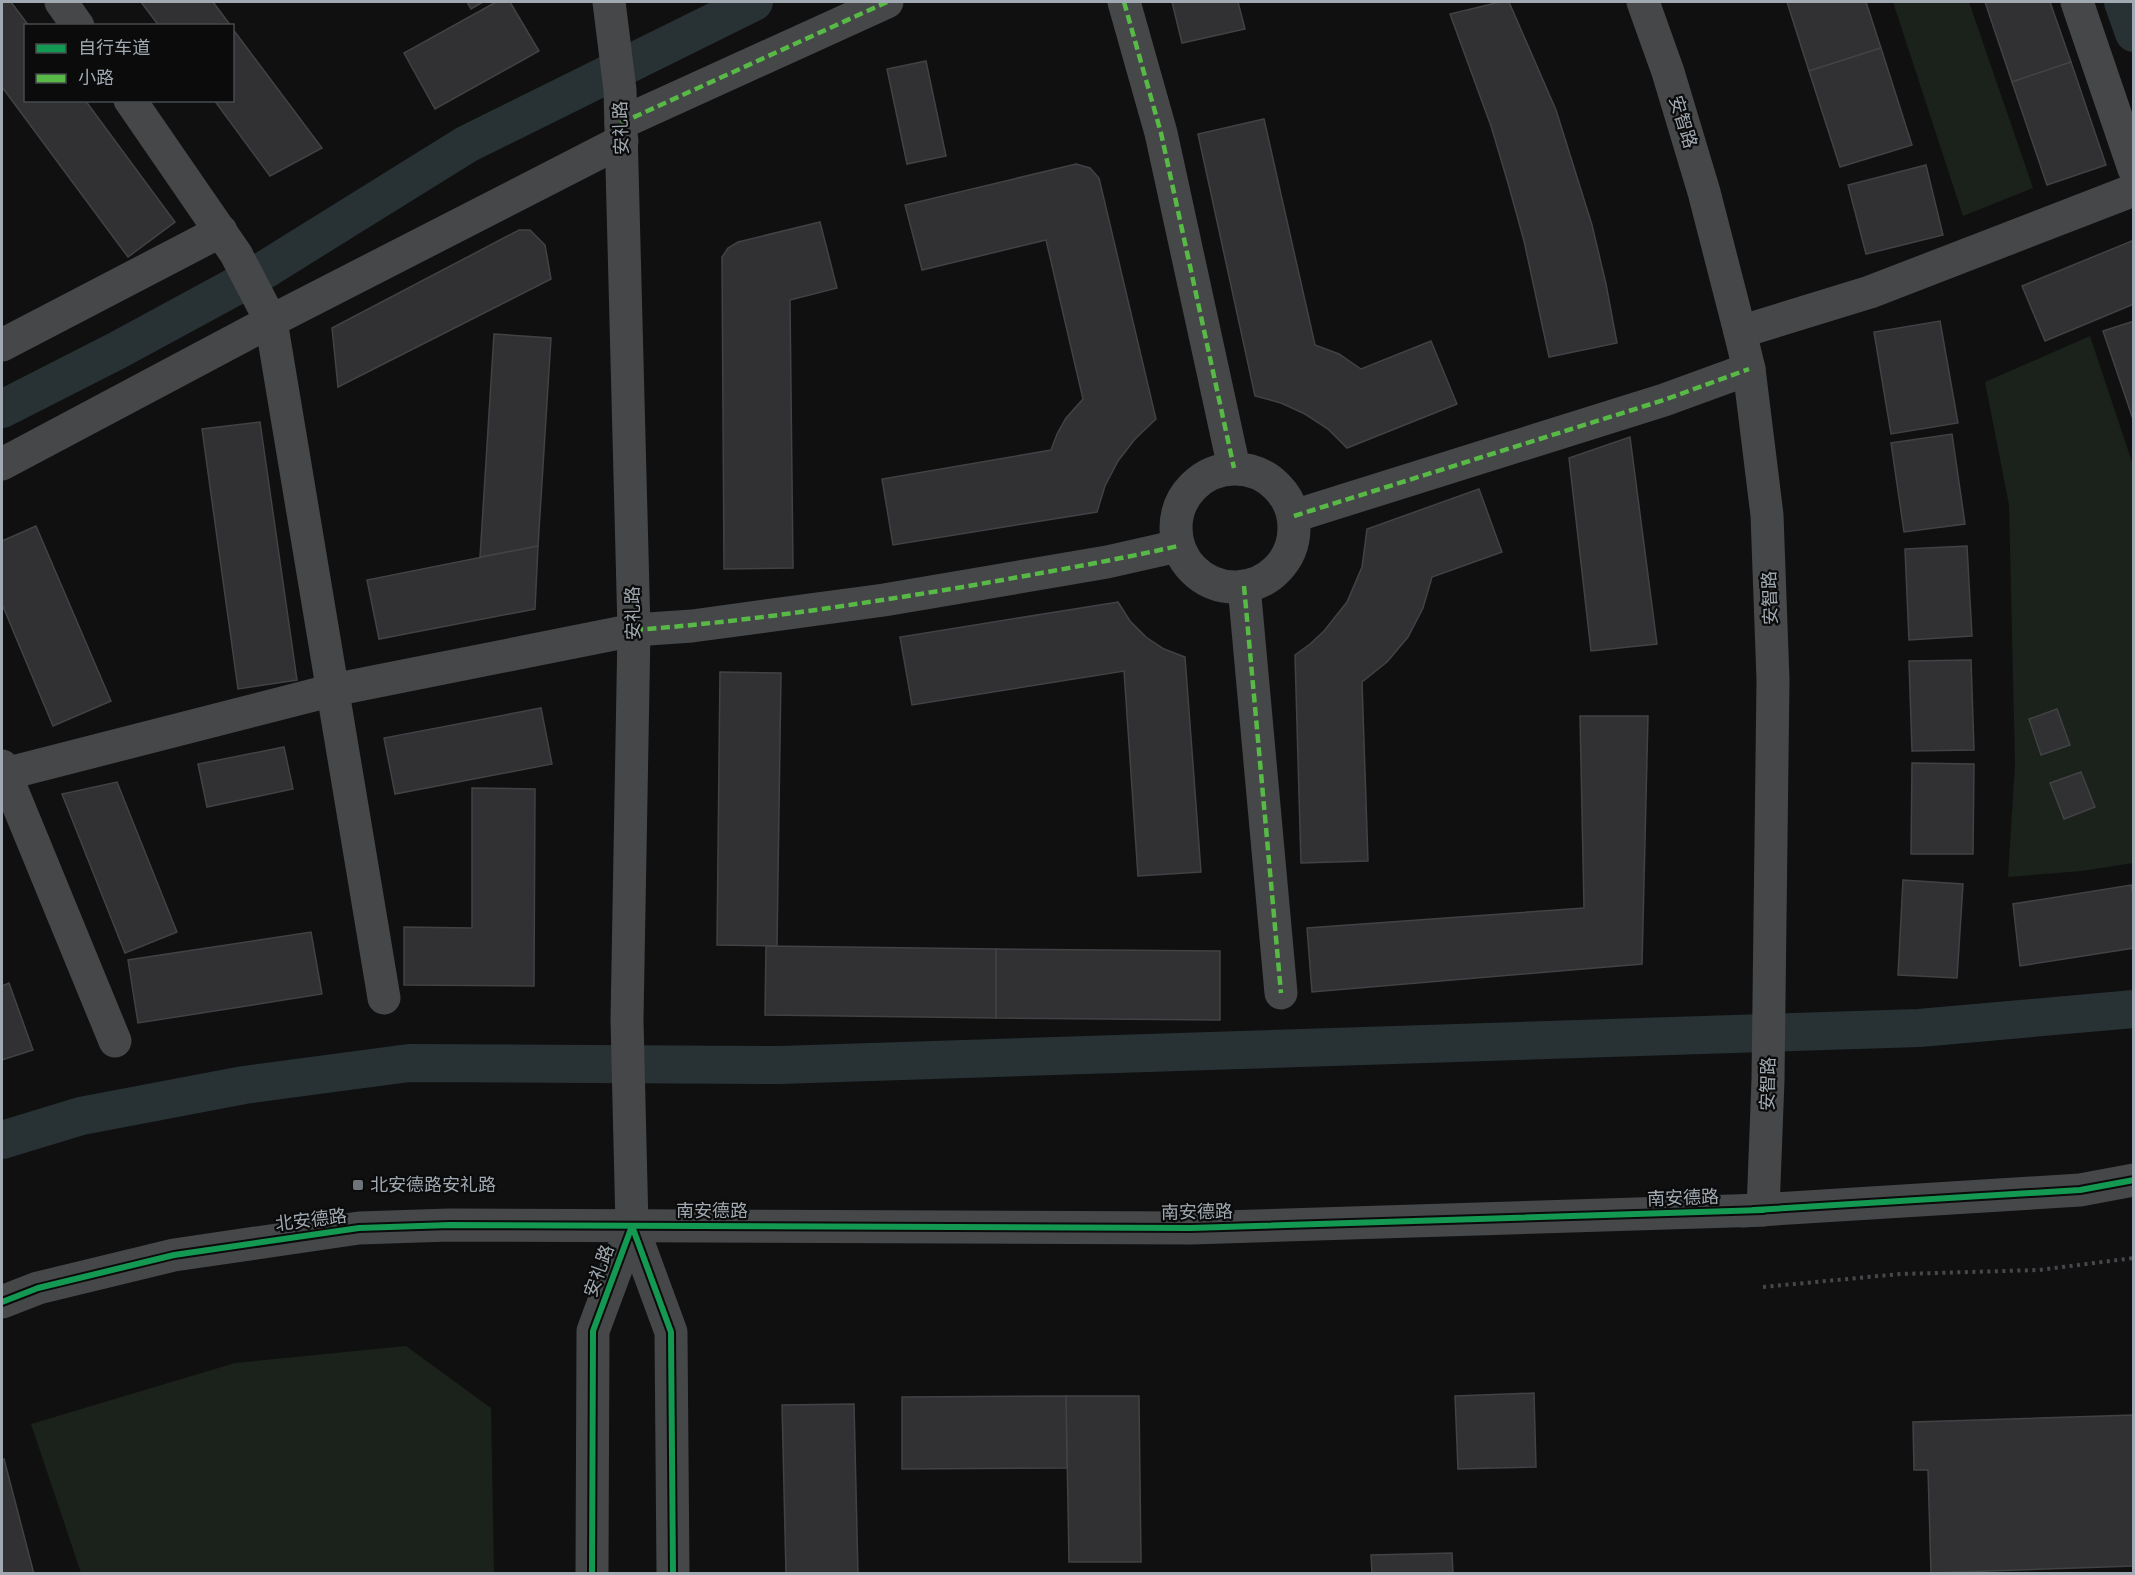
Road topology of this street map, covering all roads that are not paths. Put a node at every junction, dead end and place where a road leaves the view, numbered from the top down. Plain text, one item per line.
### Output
1 (62, 2) edge
2 (609, 2) edge
3 (887, 2) edge
4 (1124, 2) edge
5 (1643, 2) edge
6 (2077, 2) edge
7 (77, 24) edge
8 (131, 102) edge
9 (622, 132) junction
10 (2133, 169) edge
11 (2133, 190) edge
12 (229, 242) junction
13 (267, 313) junction
14 (1740, 332) junction
15 (2, 345) edge
16 (1749, 369) junction
17 (2, 464) edge
18 (1234, 468) junction
19 (1294, 516) junction
20 (1178, 546) junction
21 (1244, 586) junction
22 (634, 630) junction
23 (333, 690) junction
24 (3, 770) edge
25 (1281, 993) dead end
26 (384, 998) dead end
27 (115, 1041) dead end
28 (2133, 1180) edge
29 (1763, 1210) junction
30 (632, 1226) junction
31 (2, 1302) edge
32 (592, 1574) edge
33 (673, 1574) edge

1 - 7 street
2 - 9 street, 安礼路
3 - 9 street
4 - 18 street
5 - 14 street, 安智路
6 - 10 street
8 - 12 street
9 - 13 street
9 - 22 street, 安礼路
11 - 14 street
12 - 13 street
12 - 15 street
13 - 17 street
13 - 23 street
14 - 16 street, 安智路
16 - 19 street
16 - 29 street, 安智路
18 - 19 street
18 - 20 street
19 - 21 street
20 - 21 street
20 - 22 street
21 - 25 street
22 - 23 street
22 - 30 street, 安礼路
23 - 24 street
23 - 26 street
24 - 27 street
28 - 29 street, 南安德路
29 - 30 street, 南安德路
30 - 31 street, 北安德路
30 - 32 street, 安礼路
30 - 33 street, 安礼路

